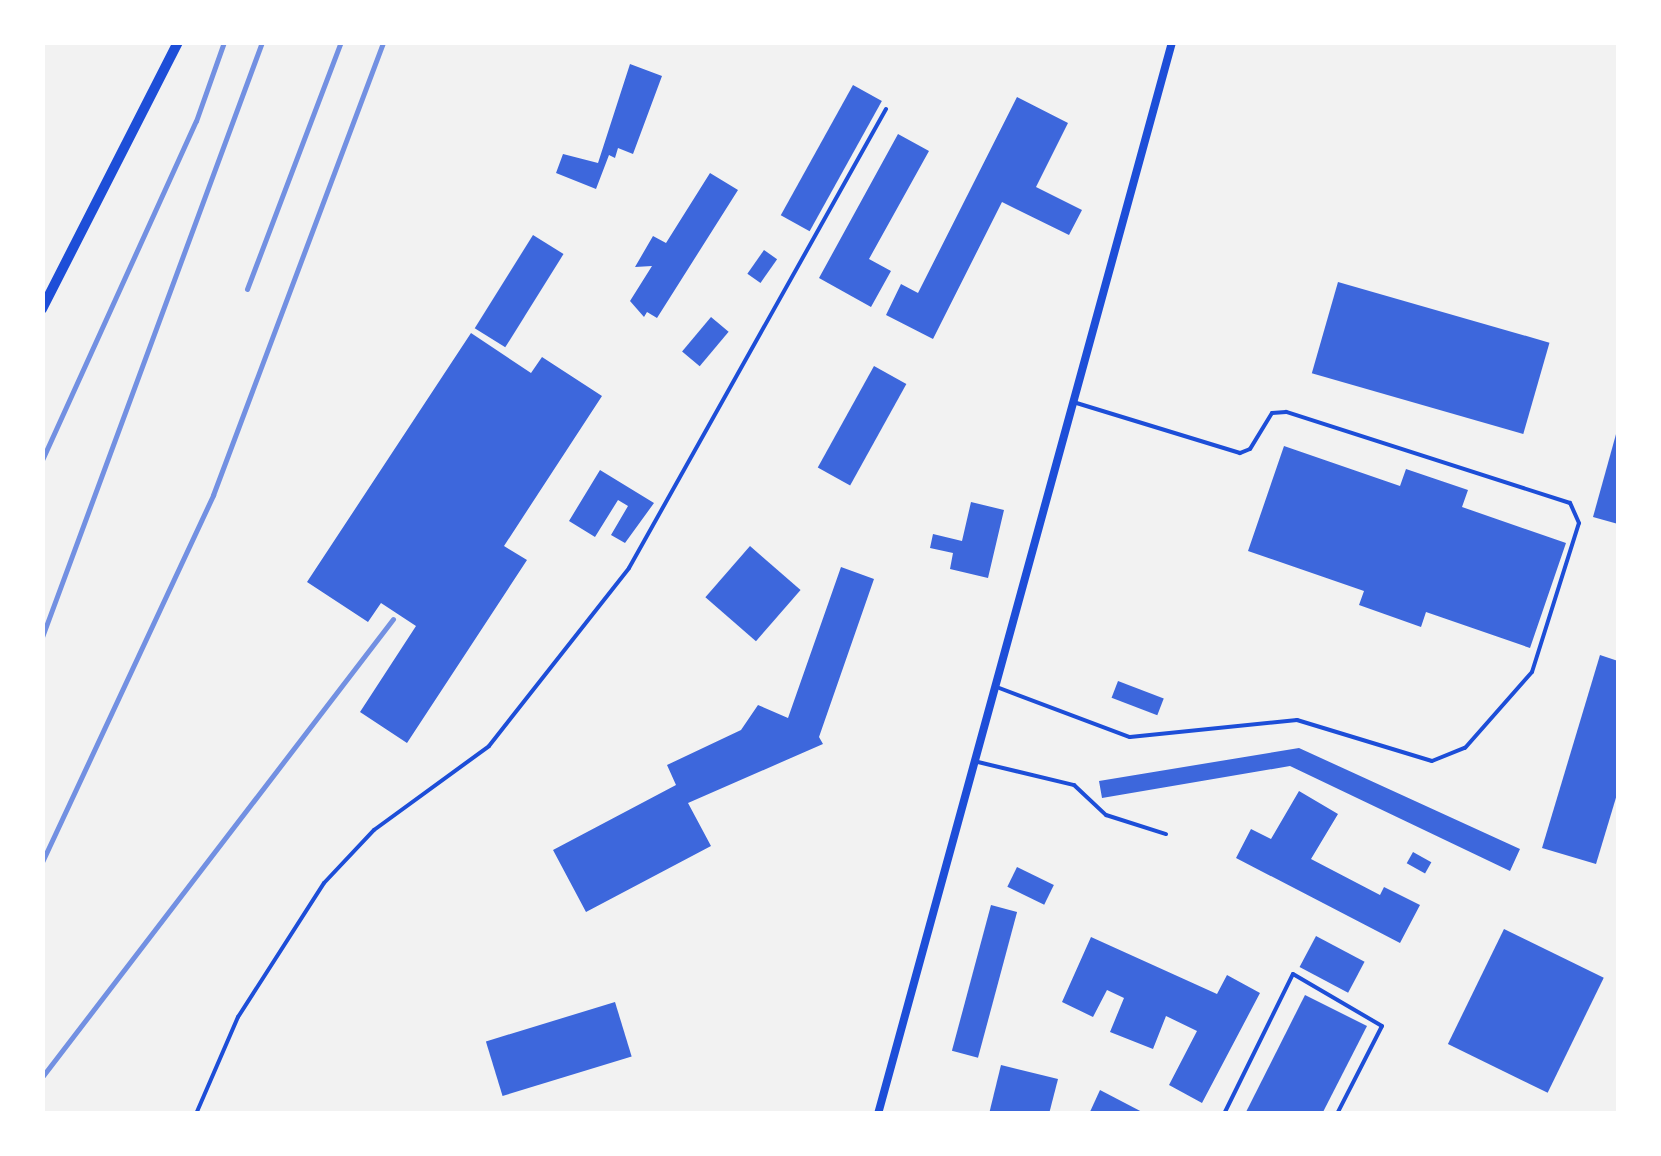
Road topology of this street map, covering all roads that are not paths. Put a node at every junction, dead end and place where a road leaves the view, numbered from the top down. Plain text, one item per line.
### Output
1 (178, 42) edge
2 (1172, 42) edge
3 (886, 109) dead end
4 (42, 309) edge
5 (1072, 402) junction
6 (994, 686) junction
7 (974, 762) junction
8 (1166, 834) dead end
9 (196, 1114) edge
10 (878, 1114) edge
11 (1224, 1114) edge
12 (1337, 1114) edge

1 - 4 street
2 - 5 street
3 - 9 lane
5 - 6 street
5 - 6 lane
6 - 7 street
7 - 8 lane
7 - 10 street
11 - 12 lane

